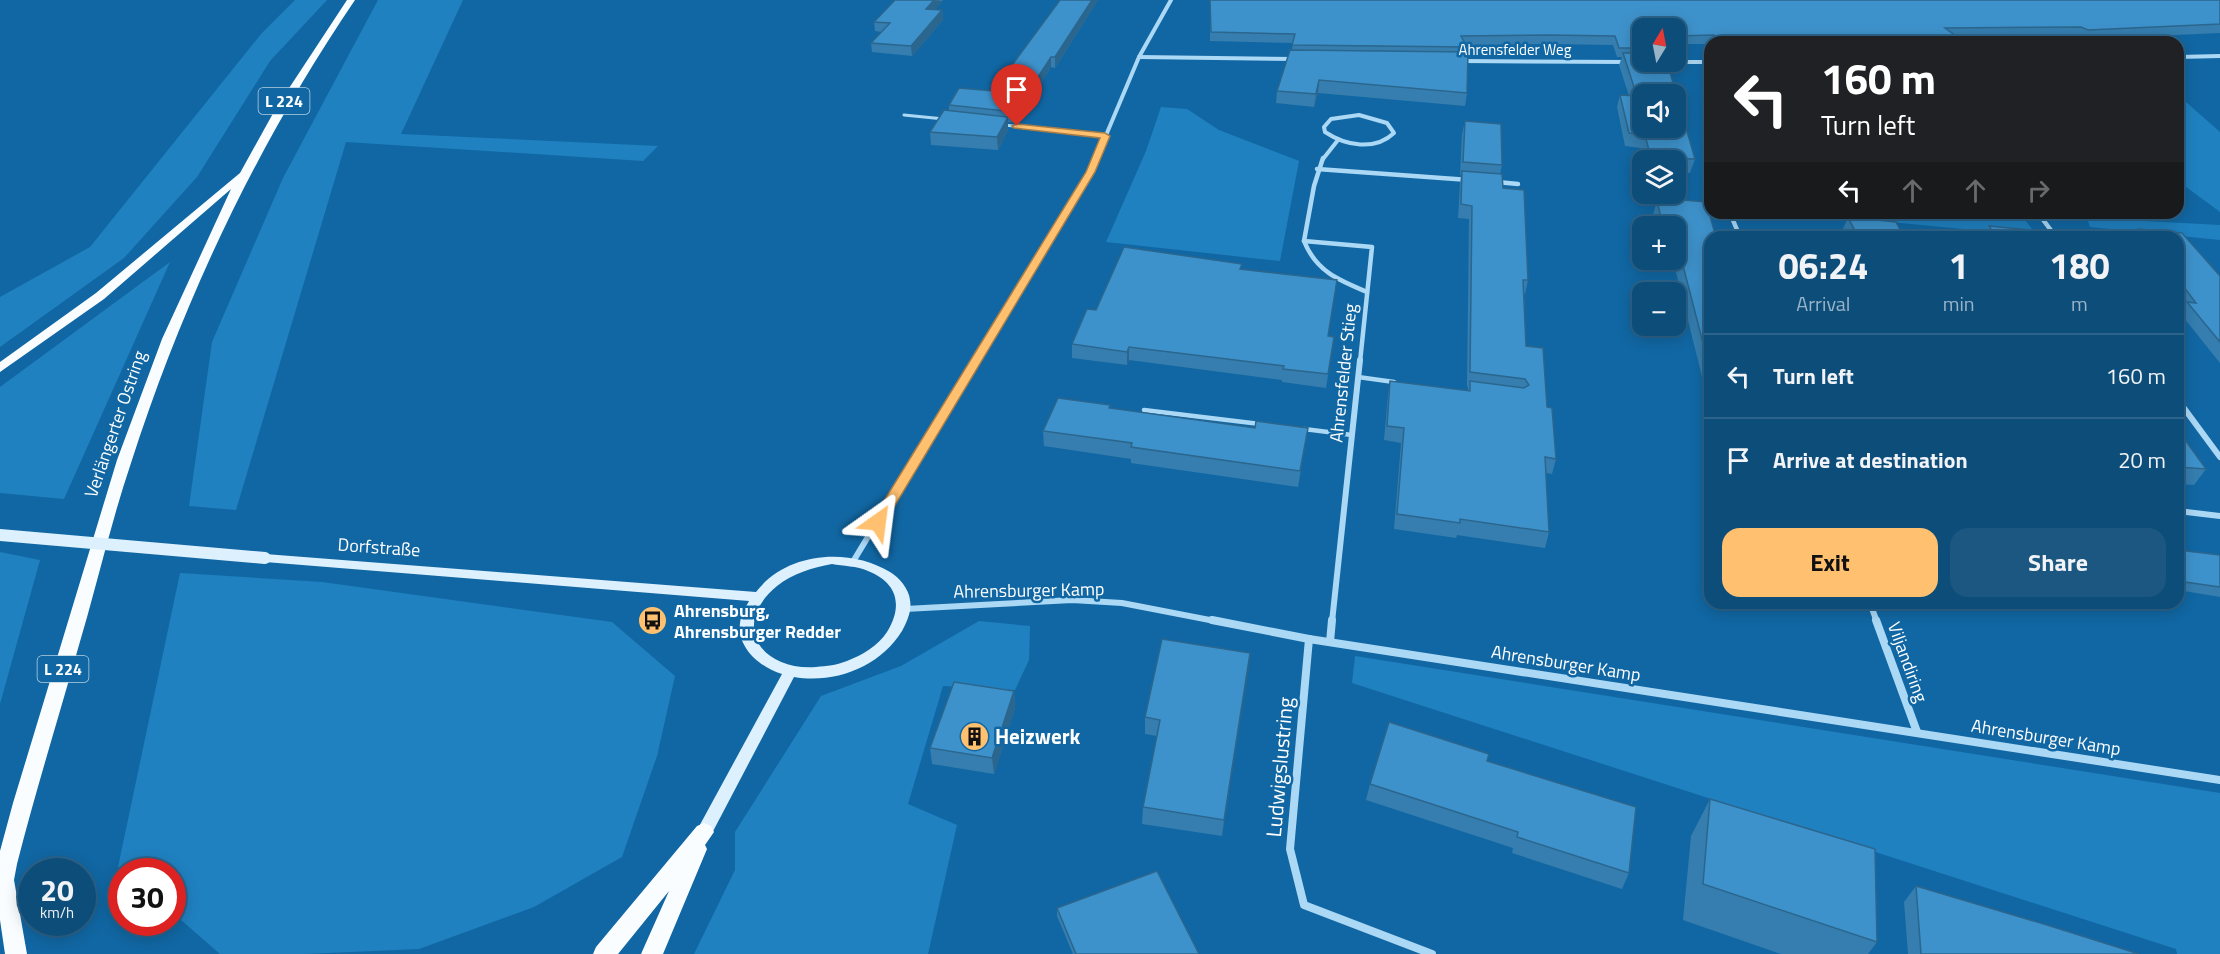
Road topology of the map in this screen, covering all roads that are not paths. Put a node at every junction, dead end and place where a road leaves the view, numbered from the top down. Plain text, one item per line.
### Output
1 (351, 0) edge
2 (1170, 0) edge
3 (2220, 56) edge
4 (1139, 57) junction
5 (2184, 57) edge
6 (1302, 60) edge
7 (1454, 61) edge
8 (1632, 62) edge
9 (1686, 62) edge
10 (1704, 62) edge
11 (904, 115) dead end
12 (949, 120) edge
13 (994, 124) edge
14 (1105, 136) junction
15 (1338, 140) junction
16 (1317, 169) junction
17 (244, 172) junction
18 (1471, 180) edge
19 (1495, 182) edge
20 (1518, 184) dead end
21 (1304, 241) junction
22 (1367, 292) junction
23 (0, 368) edge
24 (1358, 377) junction
25 (1404, 383) edge
26 (2184, 408) edge
27 (1144, 410) edge
28 (1271, 425) edge
29 (1294, 428) edge
30 (1352, 435) junction
31 (2220, 457) edge
32 (2184, 512) edge
33 (2220, 516) edge
34 (0, 535) edge
35 (854, 560) junction
36 (756, 597) junction
37 (905, 609) junction
38 (1872, 609) edge
39 (1309, 639) junction
40 (1330, 642) junction
41 (790, 672) junction
42 (1917, 732) junction
43 (2220, 780) edge
44 (704, 832) junction
45 (2, 885) edge
46 (16, 954) edge
47 (604, 954) edge
48 (652, 954) edge
49 (1432, 954) edge

1 - 17 main road, Verlängerter Ostring / L 224
2 - 4 street
3 - 5 street
4 - 6 street
4 - 14 street
7 - 8 street, Ahrensfelder Weg
9 - 10 street
11 - 12 lane
13 - 14 lane
14 - 35 street
15 - 15 street
15 - 16 street
16 - 18 street
16 - 21 street
17 - 23 main road
17 - 45 main road, Verlängerter Ostring / L 224
19 - 20 street
21 - 22 street
21 - 22 street, Ahrensfelder Stieg
22 - 24 street, Ahrensfelder Stieg
24 - 25 lane
24 - 30 street, Ahrensfelder Stieg
26 - 31 street
27 - 28 lane
29 - 30 lane
30 - 40 street, Ahrensfelder Stieg
32 - 33 street
34 - 36 street, Dorfstraße, bridge
35 - 36 street
35 - 37 street
36 - 41 street
37 - 39 street, Ahrensburger Kamp
37 - 41 street
38 - 42 street, Viljandiring
39 - 40 street, Ahrensburger Kamp
39 - 49 street, Ludwigslustring
40 - 42 street, Ahrensburger Kamp
41 - 44 street
42 - 43 street, Ahrensburger Kamp
44 - 47 main road
44 - 48 main road
45 - 46 main road

